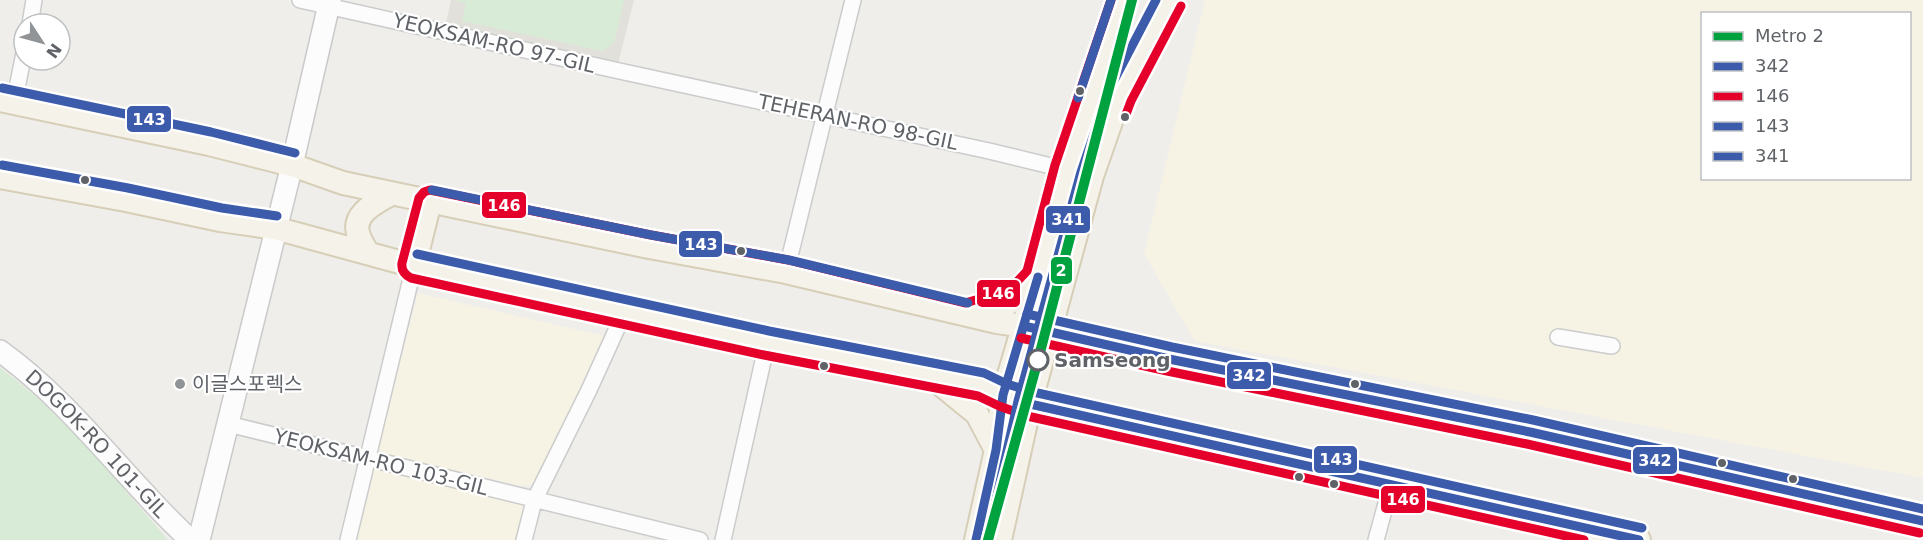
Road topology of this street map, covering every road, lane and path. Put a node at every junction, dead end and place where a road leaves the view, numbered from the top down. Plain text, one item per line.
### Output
1 (300, 0) edge
2 (853, 0) edge
3 (1124, 0) edge
4 (1170, 0) edge
5 (330, 3) edge
6 (17, 72) edge
7 (624, 72) joint
8 (7, 102) edge
9 (825, 114) junction
10 (292, 165) junction
11 (1066, 170) junction
12 (1092, 176) junction
13 (0, 177) edge
14 (391, 194) junction
15 (430, 202) junction
16 (276, 228) junction
17 (368, 253) junction
18 (414, 266) junction
19 (786, 272) junction
20 (1038, 277) junction
21 (624, 313) junction
22 (965, 315) junction
23 (1024, 327) junction
24 (1049, 332) junction
25 (1558, 337) dead end
26 (768, 343) junction
27 (1612, 346) dead end
28 (0, 351) edge
29 (930, 376) junction
30 (1003, 395) junction
31 (1030, 404) junction
32 (228, 424) junction
33 (996, 450) junction
34 (368, 458) junction
35 (1391, 485) junction
36 (534, 501) junction
37 (207, 510) junction
38 (164, 514) junction
39 (1923, 521) edge
40 (190, 540) edge
41 (199, 540) edge
42 (348, 540) edge
43 (524, 540) edge
44 (700, 540) edge
45 (723, 540) edge
46 (976, 540) edge
47 (1000, 540) edge
48 (1376, 540) edge
49 (1639, 540) edge

1 - 5 street, YEOKSAM-RO 97-GIL
2 - 9 street
3 - 11 main road
4 - 12 main road
5 - 7 street, YEOKSAM-RO 97-GIL
5 - 10 street
6 - 8 street
7 - 9 street, TEHERAN-RO 98-GIL
8 - 10 main road
9 - 11 street, TEHERAN-RO 98-GIL
9 - 19 street
10 - 14 main road
10 - 16 street
11 - 12 street, TEHERAN-RO 98-GIL
11 - 20 main road
12 - 24 main road
13 - 16 main road
14 - 15 main road
14 - 17 main road
15 - 18 main road
15 - 19 main road
16 - 17 main road
16 - 32 street
17 - 18 main road
18 - 21 main road
18 - 34 street
19 - 22 main road
20 - 22 main road
20 - 23 main road
21 - 26 main road
21 - 36 street
22 - 23 main road
23 - 24 main road
23 - 30 main road
24 - 31 main road
24 - 39 main road
25 - 27 street
26 - 29 main road
26 - 45 street
28 - 38 street, DOGOK-RO 101-GIL
29 - 30 main road
29 - 33 main road
30 - 31 main road
30 - 33 main road
31 - 35 main road
31 - 47 main road
32 - 34 street, YEOKSAM-RO 103-GIL
32 - 37 street
33 - 46 main road
34 - 36 street, YEOKSAM-RO 103-GIL
34 - 42 street
35 - 48 street
35 - 49 main road
36 - 43 street
36 - 44 street, YEOKSAM-RO 103-GIL
37 - 38 street
37 - 41 street
38 - 40 street, DOGOK-RO 101-GIL

